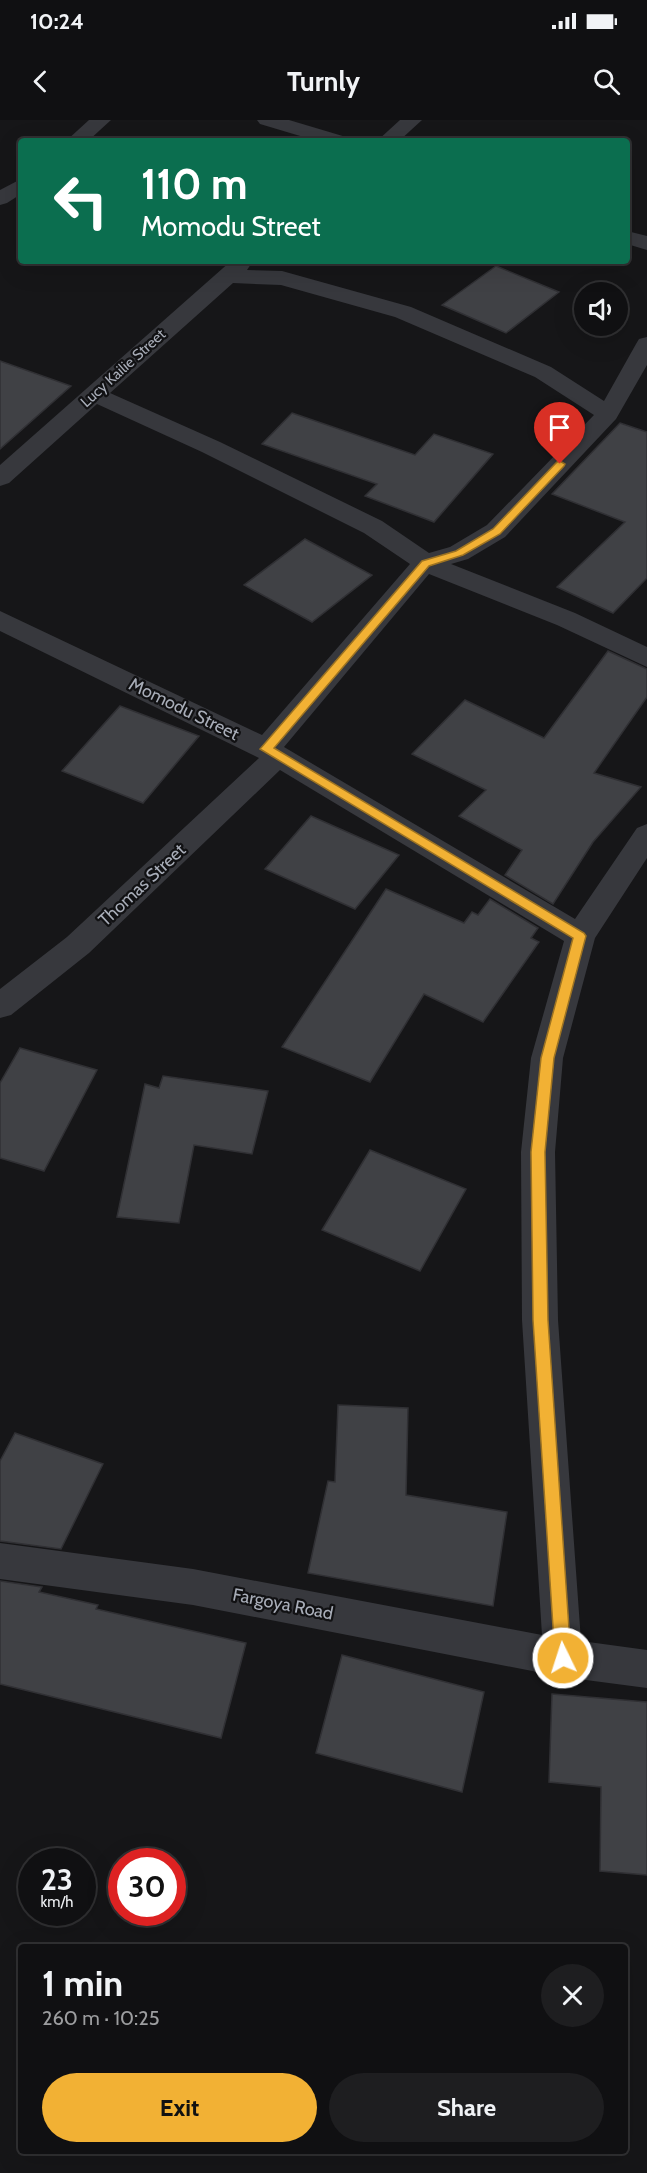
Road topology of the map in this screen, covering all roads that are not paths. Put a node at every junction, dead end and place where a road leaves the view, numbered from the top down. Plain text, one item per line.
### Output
1 (101, 120) edge
2 (267, 120) edge
3 (412, 120) edge
4 (79, 138) edge
5 (329, 138) edge
6 (391, 138) edge
7 (18, 187) edge
8 (0, 199) edge
9 (630, 238) edge
10 (647, 243) edge
11 (235, 268) edge
12 (647, 344) edge
13 (94, 394) junction
14 (608, 414) junction
15 (1, 476) edge
16 (426, 563) junction
17 (0, 620) edge
18 (647, 658) edge
19 (272, 753) junction
20 (647, 836) edge
21 (580, 936) junction
22 (0, 1006) edge
23 (0, 1562) edge
24 (563, 1658) junction
25 (647, 1670) edge

1 - 4 street
2 - 5 street
3 - 6 street
7 - 8 street
9 - 10 street
11 - 13 street, Lucy Kailie Street
11 - 14 street
12 - 14 street
13 - 15 street, Lucy Kailie Street
13 - 16 street
14 - 16 street
16 - 18 street
16 - 19 street, Thomas Street
17 - 19 street, Momodu Street
19 - 21 street, Momodu Street
19 - 22 street, Thomas Street
20 - 21 street
21 - 24 street
23 - 24 street, Fargoya Road
24 - 25 street, Fargoya Road

